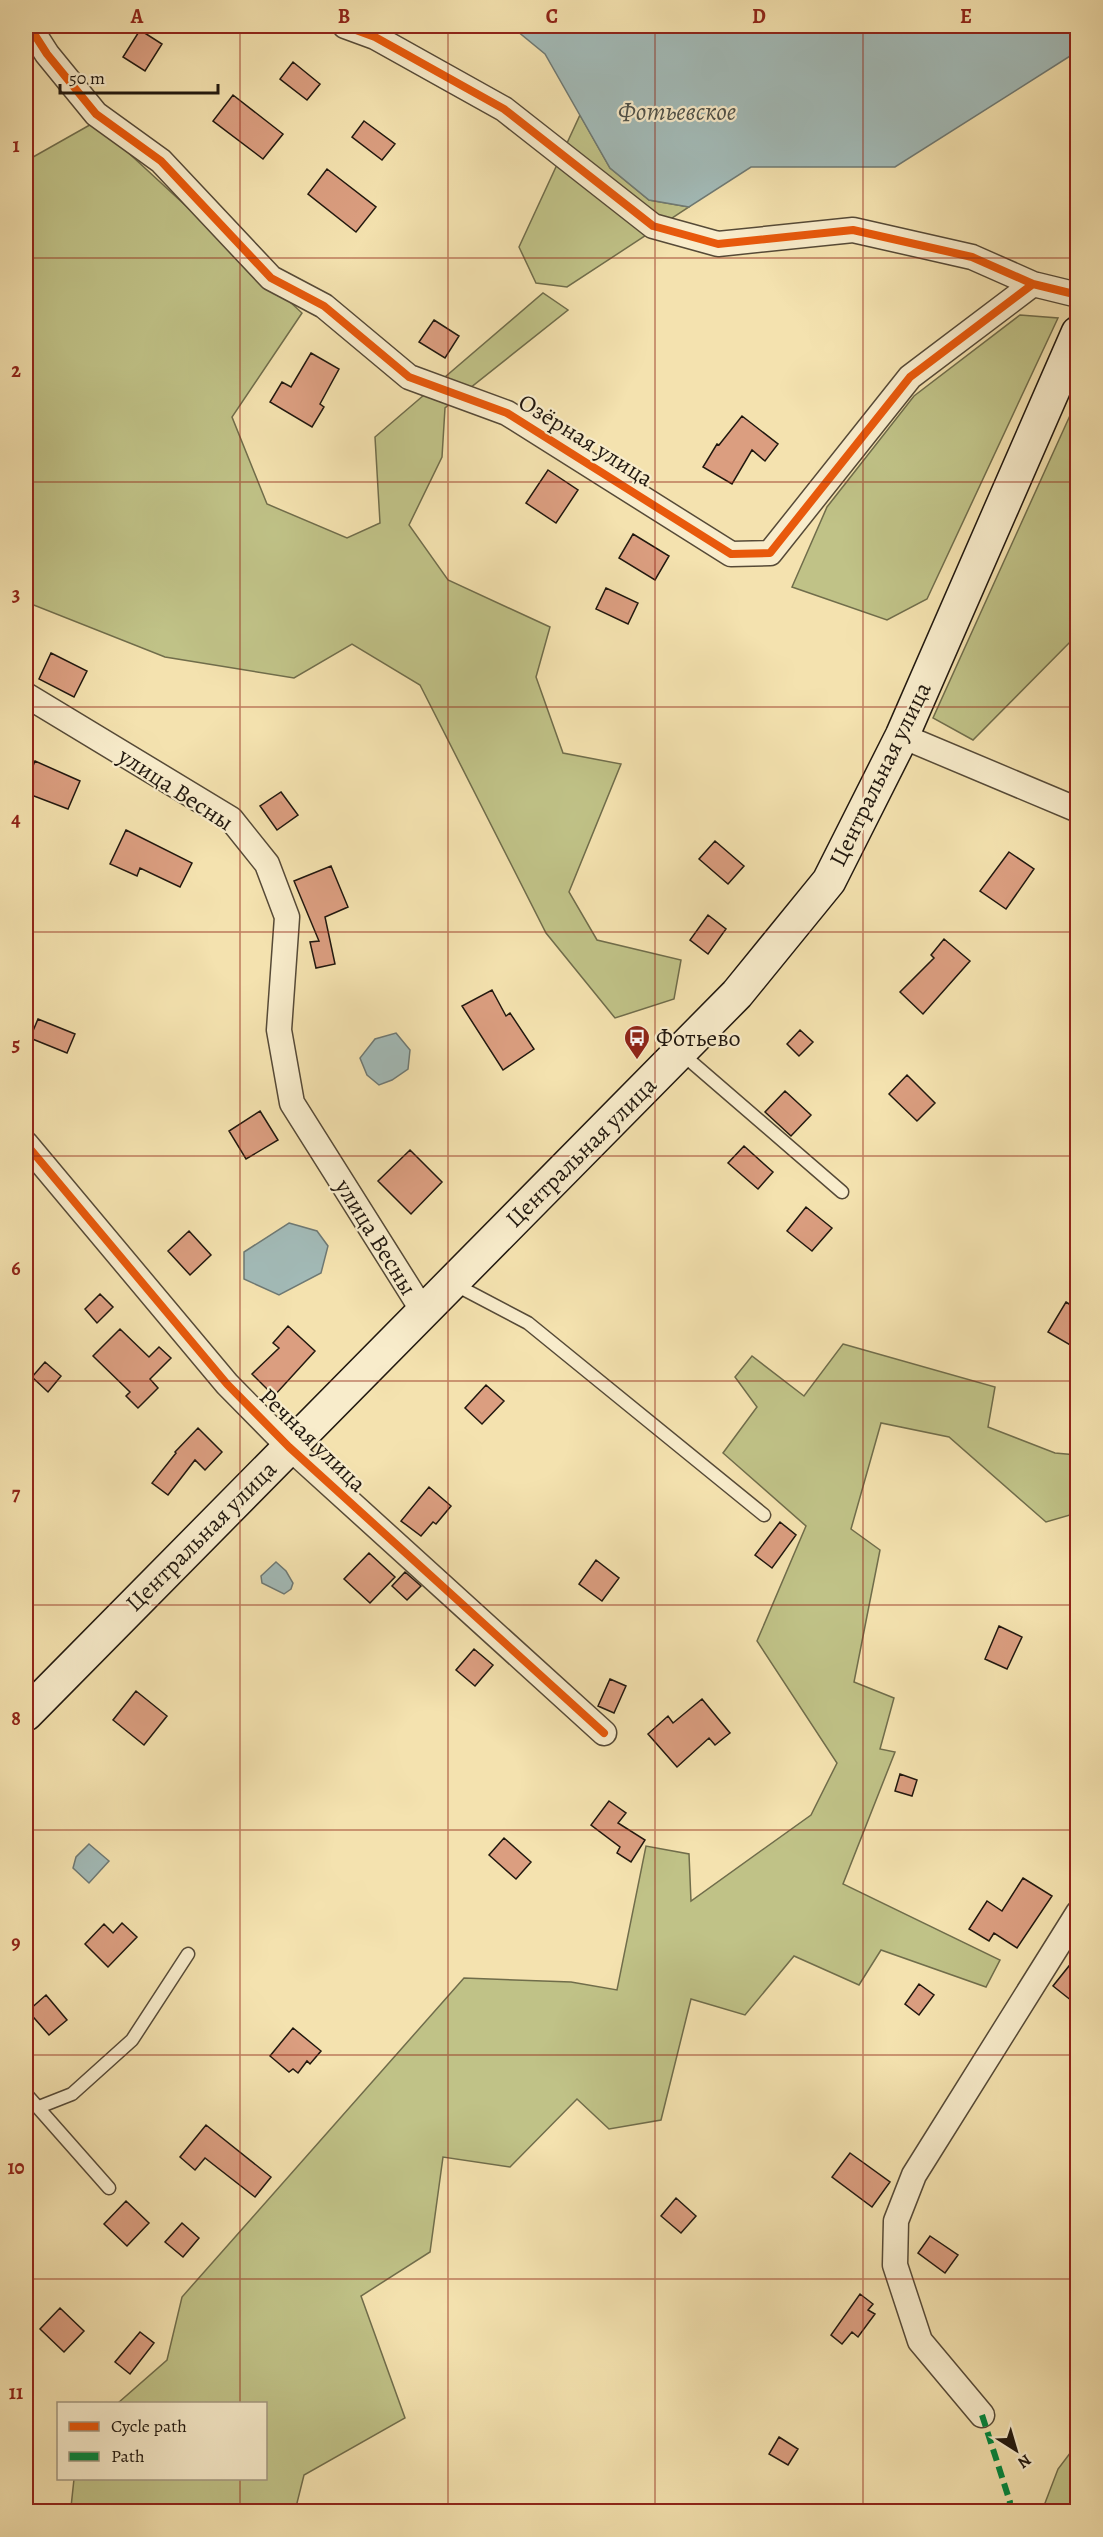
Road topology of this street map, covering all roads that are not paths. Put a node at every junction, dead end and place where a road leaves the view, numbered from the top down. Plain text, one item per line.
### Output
1 (29, 26) edge
2 (345, 26) edge
3 (1033, 284) junction
4 (1077, 295) edge
5 (1077, 333) edge
6 (26, 695) edge
7 (902, 736) junction
8 (1077, 810) edge
9 (680, 1052) junction
10 (26, 1144) edge
11 (842, 1192) dead end
12 (451, 1283) junction
13 (423, 1311) junction
14 (289, 1447) junction
15 (764, 1515) dead end
16 (26, 1714) edge
17 (604, 1733) dead end
18 (1077, 1913) edge
19 (188, 1954) dead end
20 (26, 2094) edge
21 (39, 2107) junction
22 (109, 2188) dead end
23 (982, 2415) dead end

1 - 3 street, Озёрная улица
2 - 3 street
3 - 4 street
5 - 7 main road, Центральная улица
6 - 13 street, улица Весны
7 - 8 street
7 - 9 main road, Центральная улица
9 - 11 lane
9 - 12 main road, Центральная улица
10 - 14 street, Речная улица
12 - 13 main road, Центральная улица
12 - 15 lane
13 - 14 main road, Центральная улица
14 - 16 main road, Центральная улица
14 - 17 street, Речная улица
18 - 23 street
19 - 21 lane
20 - 21 lane
21 - 22 lane

